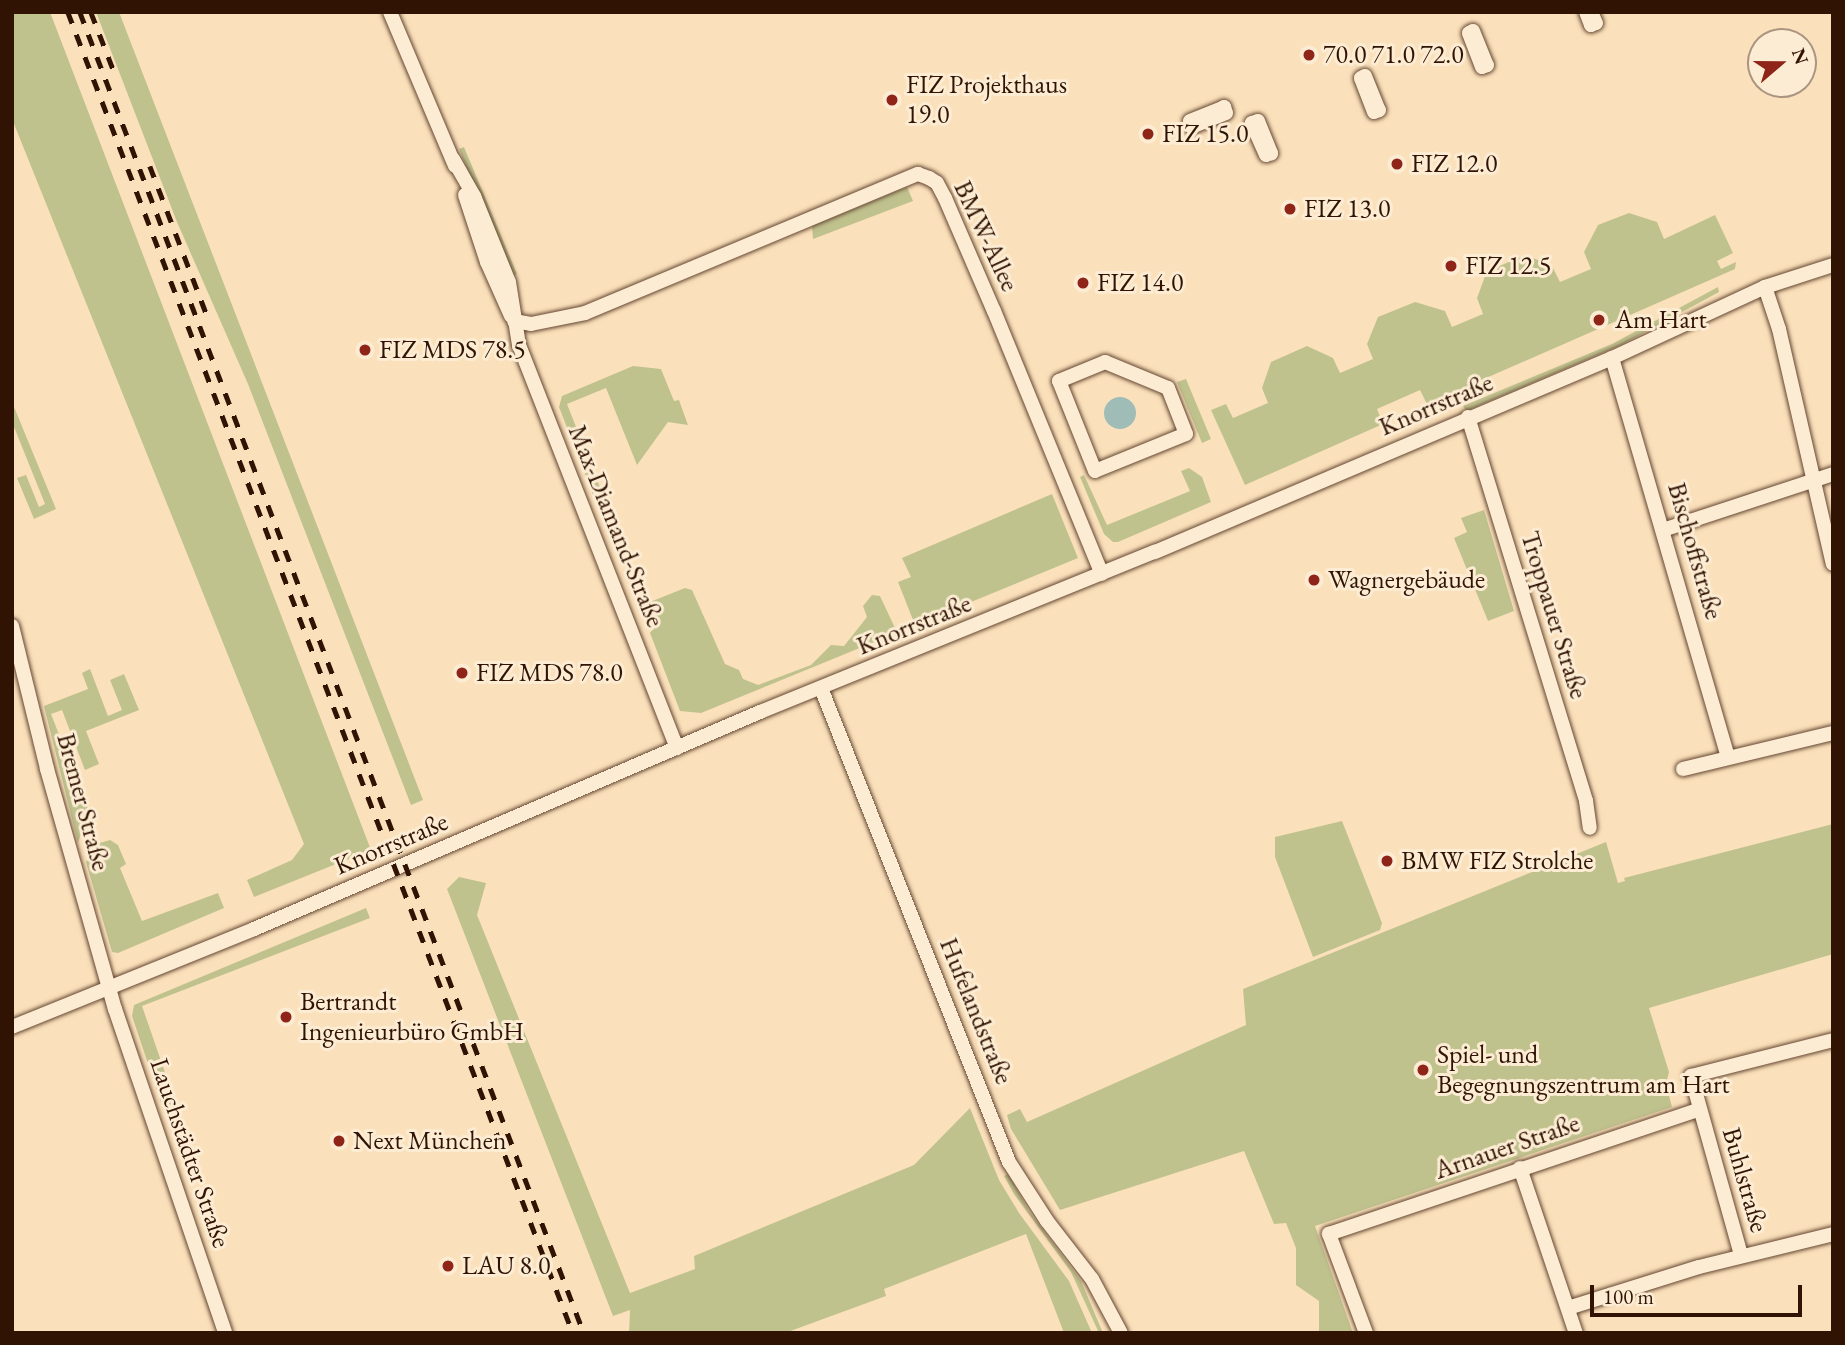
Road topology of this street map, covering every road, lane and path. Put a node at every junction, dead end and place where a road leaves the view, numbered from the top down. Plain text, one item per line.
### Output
1 (390, 12) edge
2 (1833, 265) edge
3 (1765, 287) junction
4 (514, 321) junction
5 (1612, 358) junction
6 (1105, 362) joint
7 (1468, 417) junction
8 (1833, 474) edge
9 (1815, 479) junction
10 (1663, 530) junction
11 (1830, 542) edge
12 (1833, 564) edge
13 (1102, 574) junction
14 (12, 626) edge
15 (821, 688) junction
16 (1833, 733) edge
17 (677, 748) junction
18 (1728, 758) junction
19 (1684, 769) dead end
20 (1590, 828) dead end
21 (110, 989) junction
22 (12, 1027) edge
23 (1833, 1041) edge
24 (1700, 1109) junction
25 (1520, 1168) junction
26 (1833, 1234) edge
27 (1741, 1255) junction
28 (1568, 1308) junction
29 (225, 1333) edge
30 (1121, 1333) edge
31 (1366, 1333) edge
32 (1576, 1333) edge

1 - 4 street, Max-Diamand-Straße
2 - 3 street, Knorrstraße
3 - 5 street, Knorrstraße
3 - 9 street
4 - 13 street, BMW-Allee
4 - 17 street, Max-Diamand-Straße
5 - 7 street, Knorrstraße
5 - 10 street, Bischoffstraße
6 - 6 street
7 - 13 street, Knorrstraße
7 - 20 street, Troppauer Straße
8 - 9 street
9 - 10 street
9 - 11 street
10 - 18 street, Bischoffstraße
11 - 12 street
13 - 15 street, Knorrstraße
14 - 21 street, Bremer Straße
15 - 17 street, Knorrstraße
15 - 30 street, Hufelandstraße
16 - 18 street
17 - 21 street, Knorrstraße
18 - 19 street
21 - 22 street, Knorrstraße
21 - 29 street, Lauchstädter Straße
23 - 24 street, Buhlstraße
24 - 25 street, Arnauer Straße
24 - 27 street, Buhlstraße
25 - 28 street
25 - 31 street, Arnauer Straße
26 - 27 street
27 - 28 street
28 - 32 street

